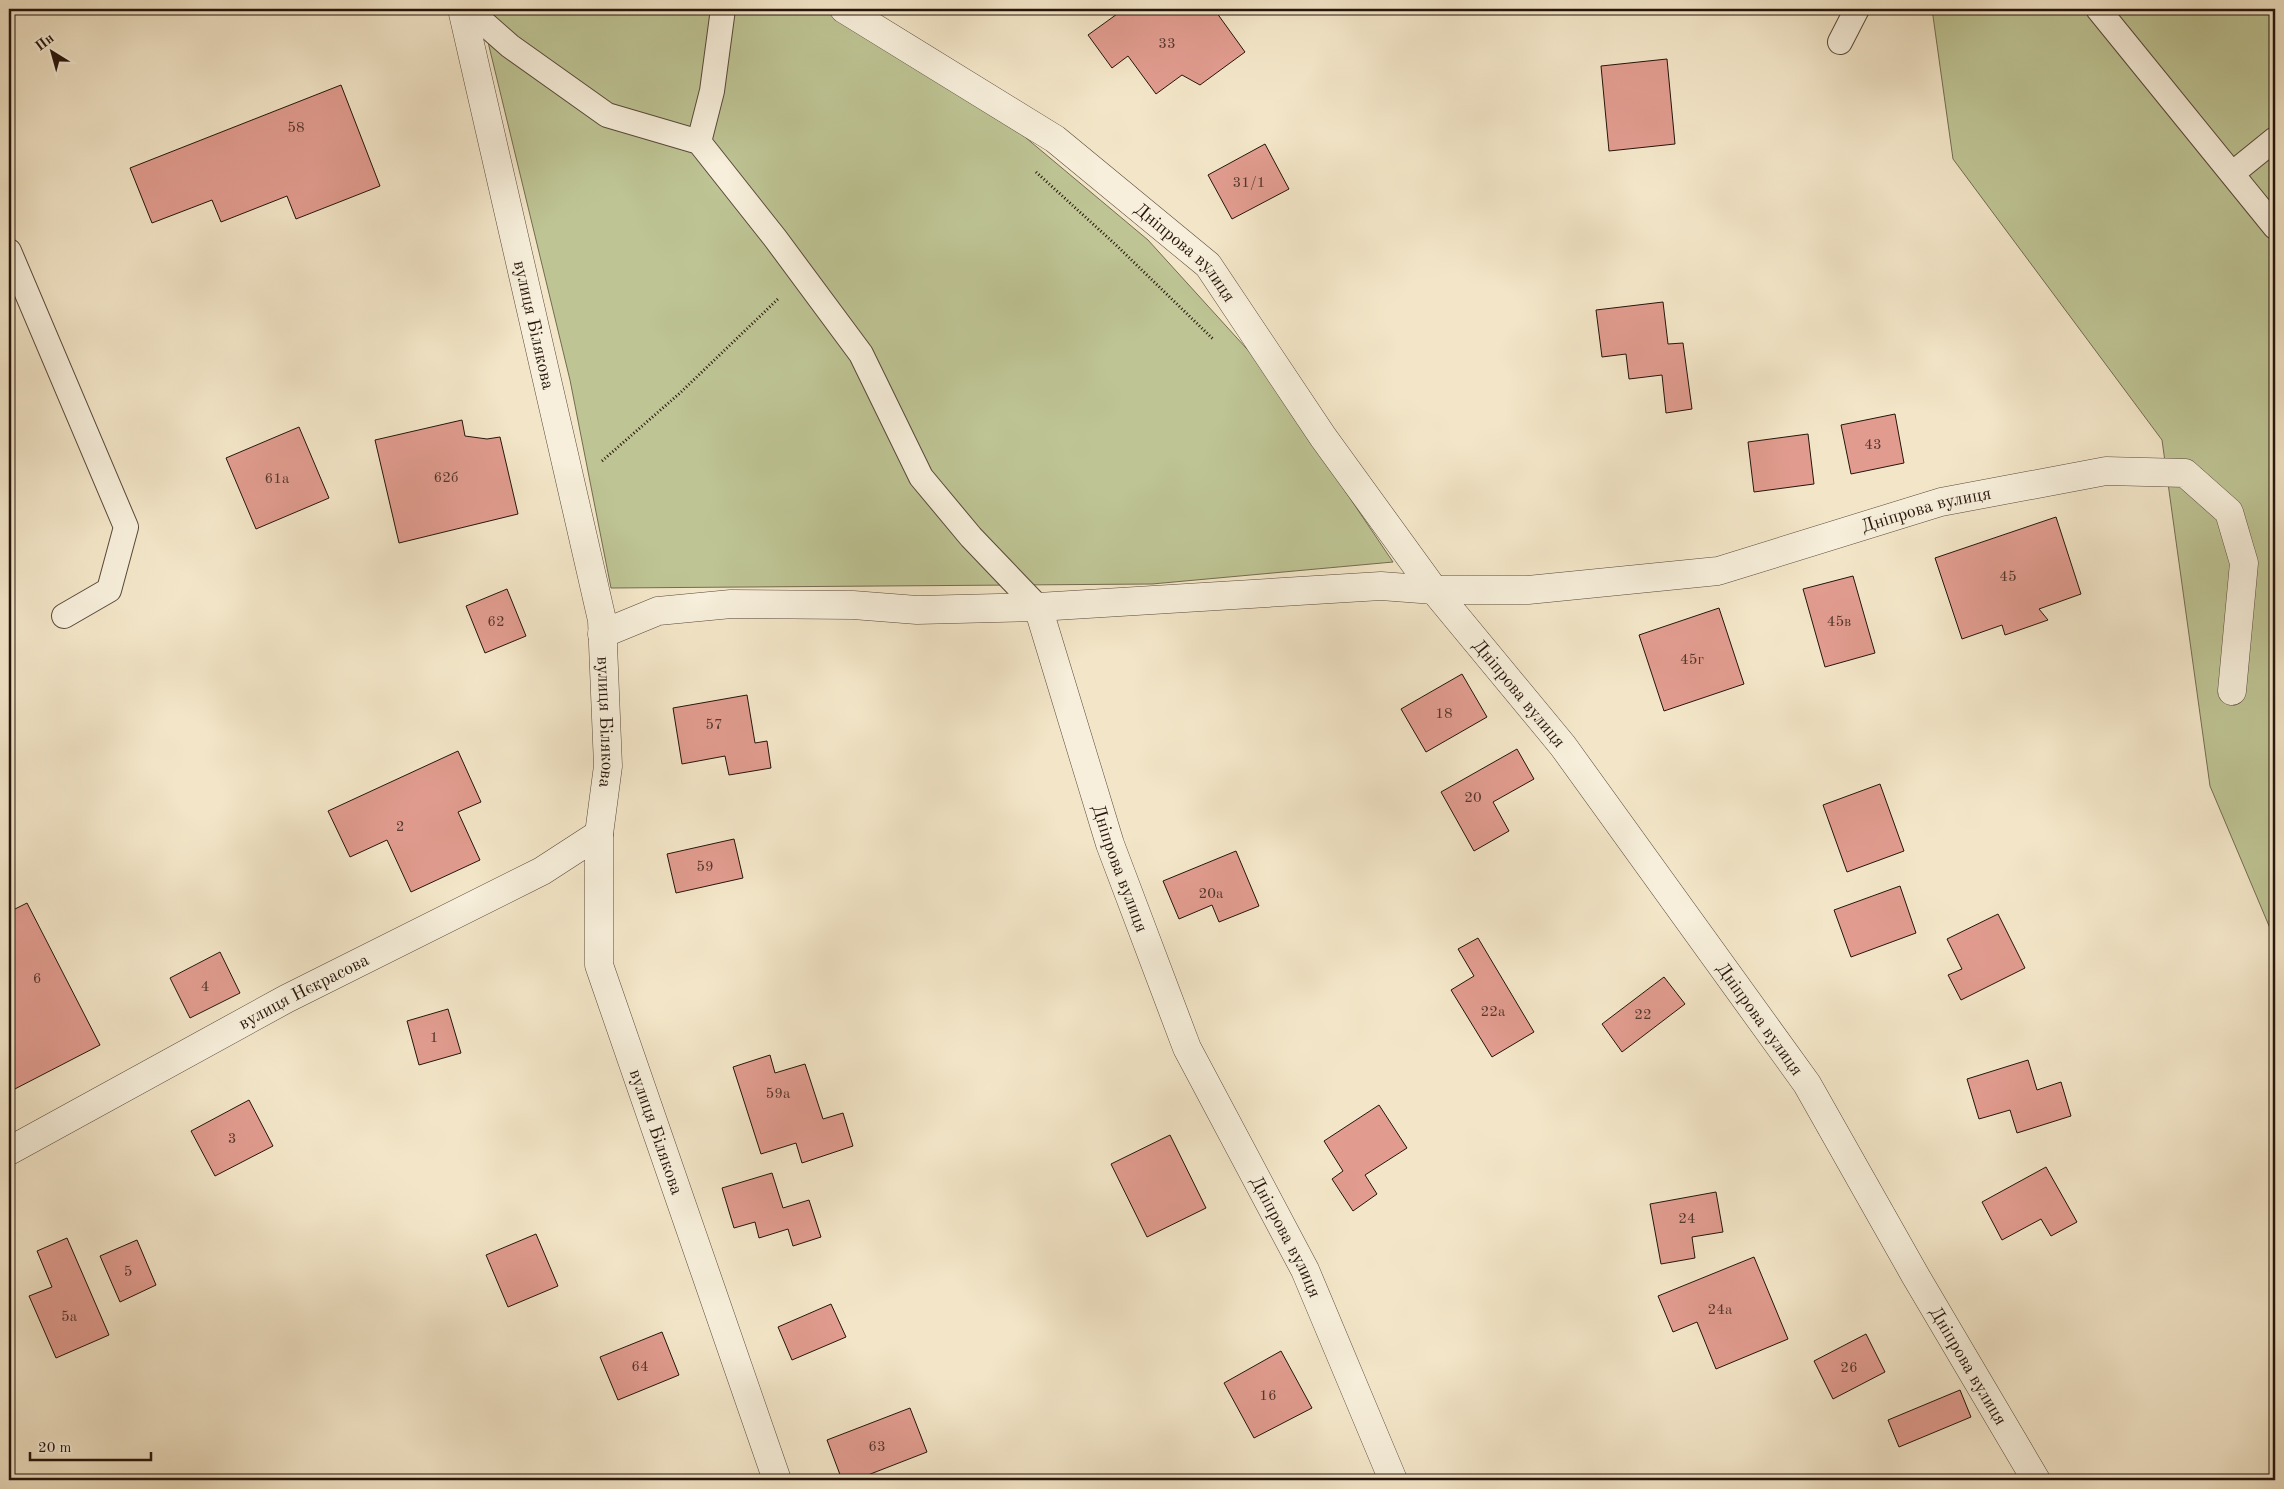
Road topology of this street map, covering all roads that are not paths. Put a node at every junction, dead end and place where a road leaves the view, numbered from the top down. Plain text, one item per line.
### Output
1 (462, 9) edge
2 (468, 9) edge
3 (723, 9) edge
4 (844, 9) edge
5 (1857, 9) edge
6 (2098, 9) edge
7 (1840, 42) dead end
8 (2275, 139) edge
9 (699, 142) junction
10 (2233, 173) junction
11 (2275, 228) edge
12 (9, 251) edge
13 (1434, 590) junction
14 (1038, 607) junction
15 (64, 616) dead end
16 (602, 634) junction
17 (2232, 691) dead end
18 (599, 834) junction
19 (9, 1151) edge
20 (777, 1480) edge
21 (1393, 1480) edge
22 (2036, 1480) edge

1 - 16 street, вулиця Білякова
2 - 9 lane
3 - 9 lane
4 - 13 street, Дніпрова вулиця
5 - 7 lane
6 - 10 lane
8 - 10 lane
9 - 14 lane
10 - 11 lane
12 - 15 lane
13 - 14 street, Дніпрова вулиця
13 - 17 street, Дніпрова вулиця
13 - 22 street, Дніпрова вулиця
14 - 16 street
14 - 21 street, Дніпрова вулиця
16 - 18 street, вулиця Білякова
18 - 19 street, вулиця Нєкрасова
18 - 20 street, вулиця Білякова

